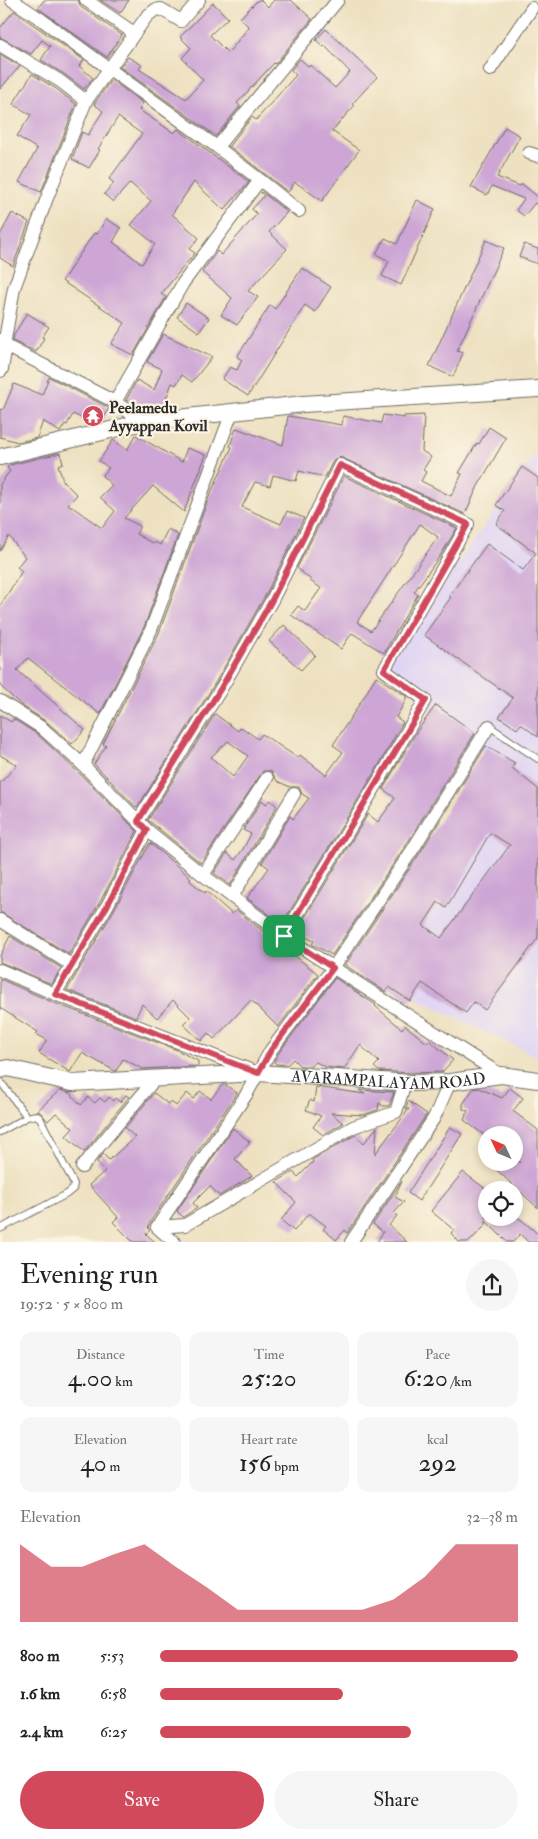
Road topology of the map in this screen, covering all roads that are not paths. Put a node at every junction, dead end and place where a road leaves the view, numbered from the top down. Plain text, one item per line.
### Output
1 (12, 0) edge
2 (86, 0) edge
3 (199, 0) edge
4 (338, 0) edge
5 (536, 7) edge
6 (134, 34) junction
7 (0, 45) edge
8 (109, 69) junction
9 (490, 70) dead end
10 (86, 101) junction
11 (217, 147) junction
12 (260, 180) junction
13 (299, 211) dead end
14 (2, 344) edge
15 (0, 369) edge
16 (538, 389) edge
17 (114, 402) junction
18 (232, 412) junction
19 (143, 422) junction
20 (0, 457) edge
21 (0, 702) edge
22 (489, 726) joint
23 (538, 759) edge
24 (83, 765) junction
25 (267, 778) dead end
26 (294, 794) dead end
27 (142, 825) junction
28 (202, 875) junction
29 (232, 897) junction
30 (0, 920) edge
31 (284, 936) junction
32 (73, 966) junction
33 (333, 968) junction
34 (0, 970) edge
35 (55, 994) junction
36 (0, 1070) edge
37 (258, 1073) junction
38 (501, 1074) junction
39 (155, 1079) junction
40 (538, 1080) edge
41 (0, 1081) edge
42 (405, 1082) junction
43 (450, 1082) junction
44 (27, 1117) junction
45 (0, 1132) edge
46 (82, 1167) dead end
47 (157, 1227) junction
48 (0, 1228) edge
49 (174, 1242) edge
50 (351, 1242) edge

1 - 8 street
2 - 6 street
3 - 6 street
4 - 11 street
5 - 9 street
6 - 8 street
7 - 10 street
8 - 10 street
8 - 11 street
10 - 14 street
11 - 12 street
12 - 13 street
12 - 17 street
14 - 15 street
14 - 17 street
16 - 18 street
17 - 19 street
18 - 19 street
18 - 24 street
19 - 20 street
21 - 24 street
22 - 23 lane
22 - 33 street
24 - 27 street
25 - 28 street
26 - 29 street
27 - 28 street
27 - 31 street
27 - 32 street
28 - 29 street
29 - 31 street
30 - 32 street
31 - 33 street
32 - 35 street
33 - 37 street
33 - 38 street
34 - 35 street
35 - 37 street
36 - 39 street, AVARAMPALAYAM ROAD
37 - 39 street, AVARAMPALAYAM ROAD
37 - 42 street, AVARAMPALAYAM ROAD
37 - 47 street
38 - 40 street, AVARAMPALAYAM ROAD
38 - 43 street, AVARAMPALAYAM ROAD
39 - 46 street
41 - 44 lane
42 - 43 street, AVARAMPALAYAM ROAD
42 - 47 street
43 - 50 street
44 - 45 lane
44 - 48 lane
47 - 49 street

